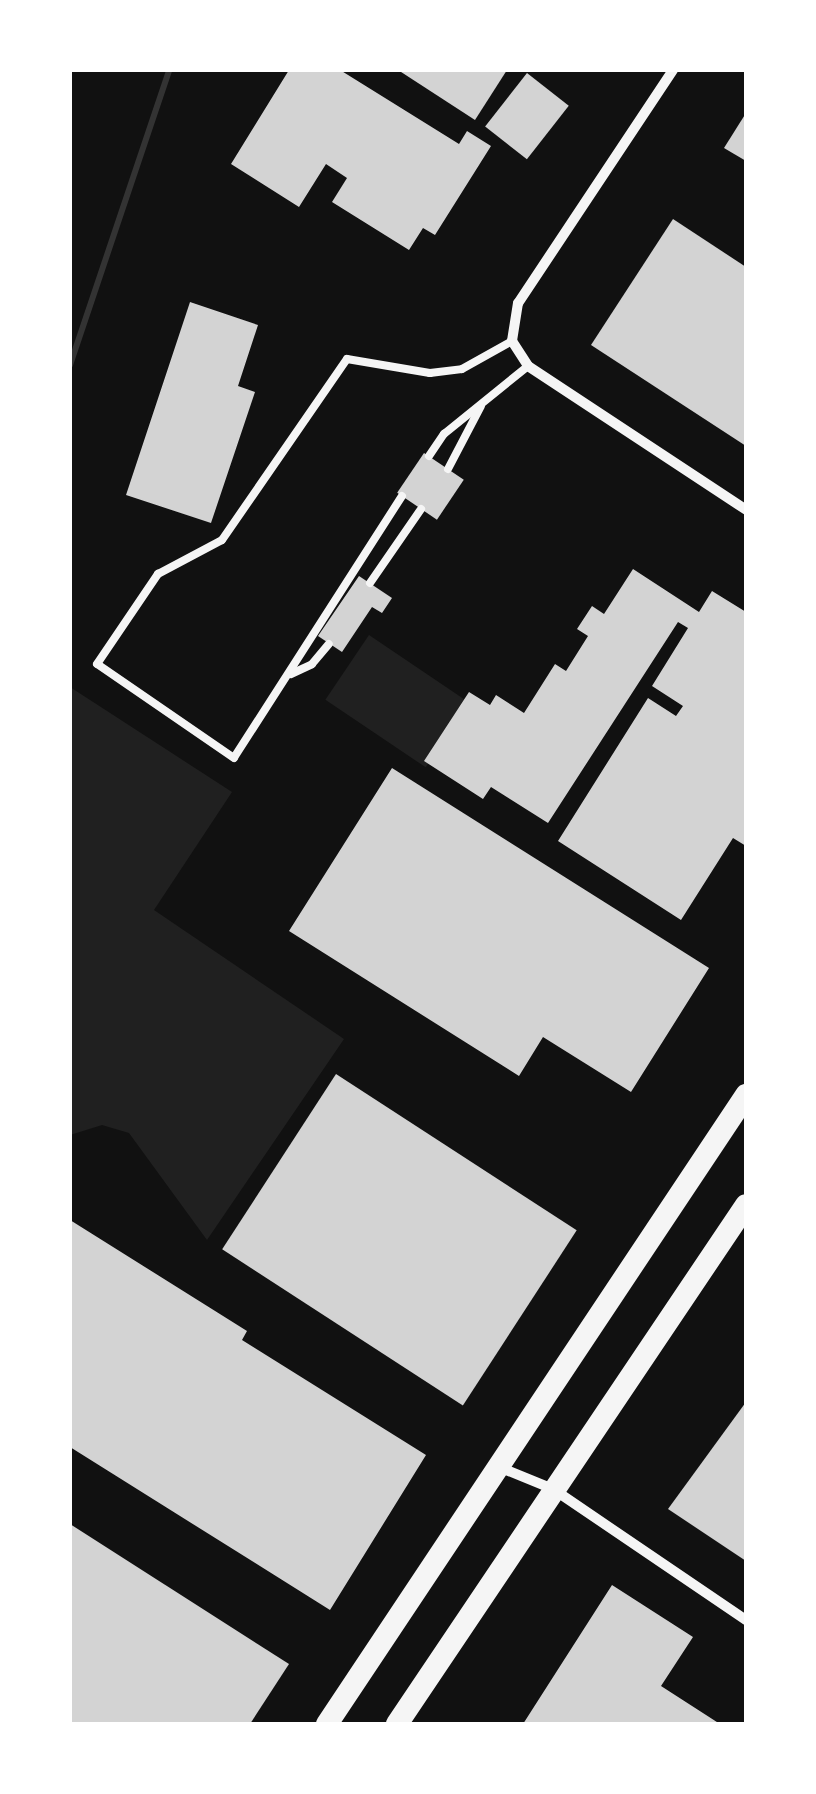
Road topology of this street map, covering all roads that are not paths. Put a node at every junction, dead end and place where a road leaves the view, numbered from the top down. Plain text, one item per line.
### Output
1 (672, 70) edge
2 (512, 341) junction
3 (528, 366) junction
4 (484, 402) junction
5 (429, 456) dead end
6 (448, 469) dead end
7 (402, 496) dead end
8 (421, 509) dead end
9 (746, 510) edge
10 (370, 584) dead end
11 (330, 644) dead end
12 (291, 674) junction
13 (746, 1096) edge
14 (746, 1205) edge
15 (499, 1466) junction
16 (553, 1489) junction
17 (746, 1620) edge
18 (327, 1724) edge
19 (397, 1724) edge

1 - 2 street
2 - 3 street
2 - 12 lane
3 - 4 lane
3 - 9 street
4 - 5 lane
4 - 6 lane
7 - 12 lane
8 - 10 lane
11 - 12 lane
13 - 15 main road
14 - 16 main road
15 - 16 street
15 - 18 main road
16 - 17 street
16 - 19 main road

